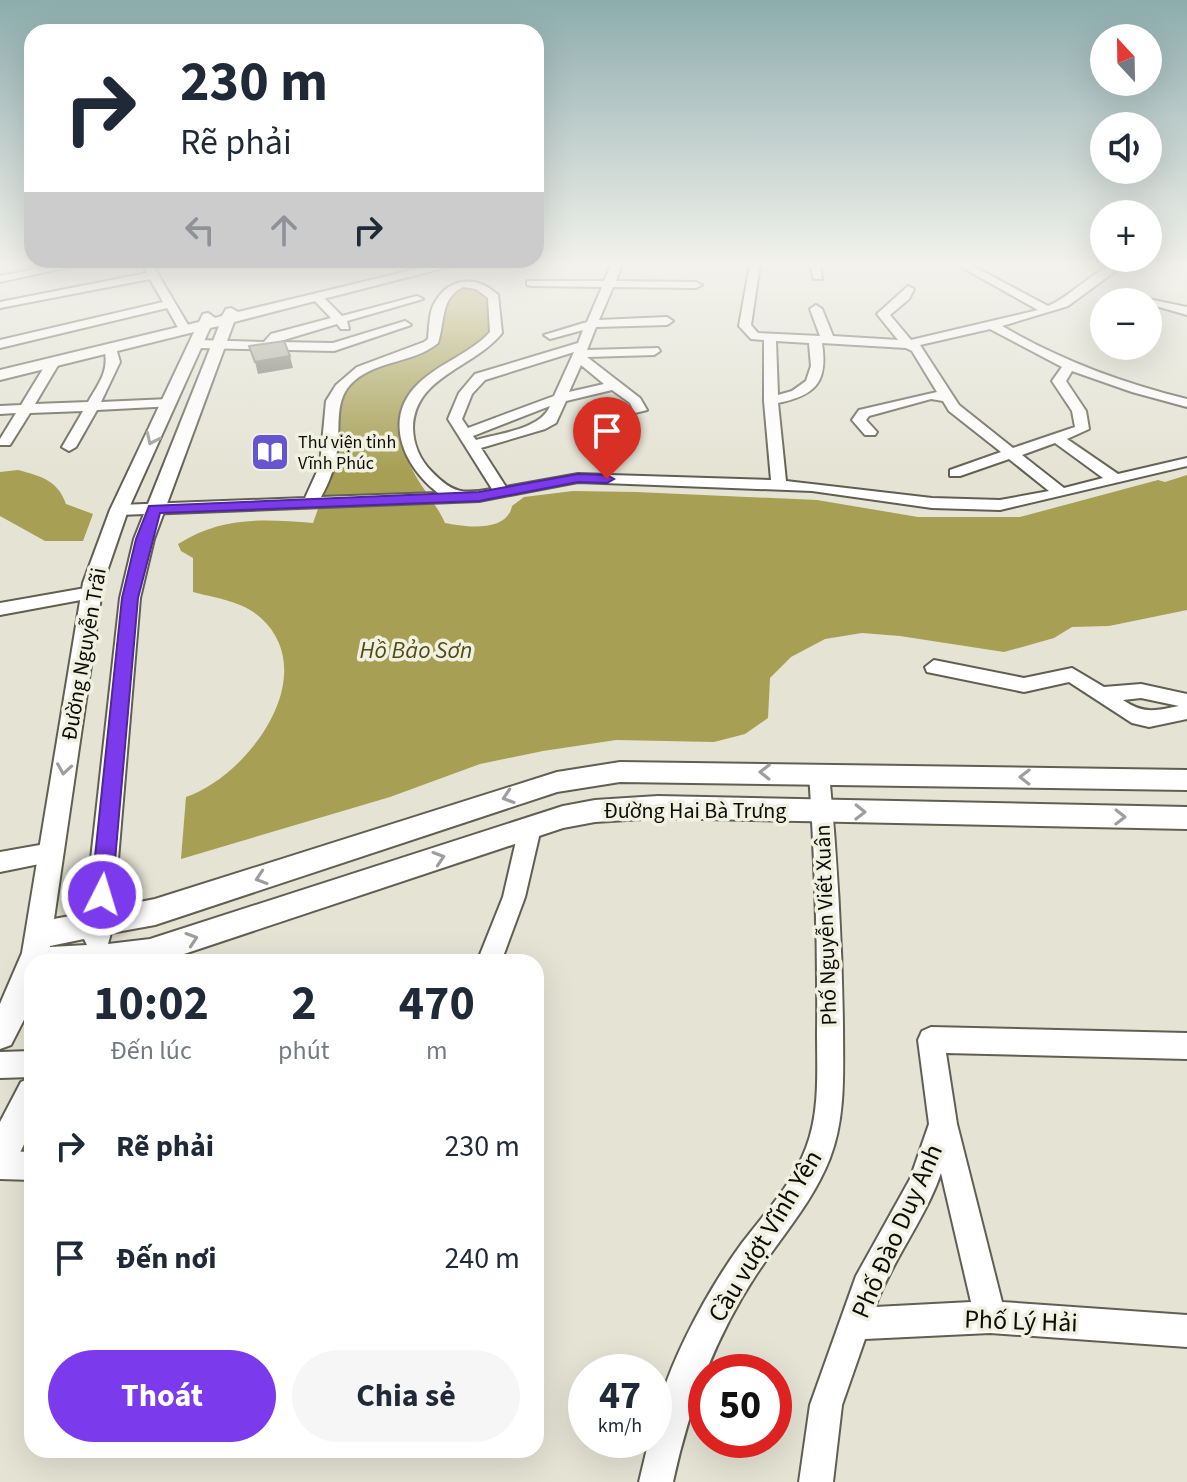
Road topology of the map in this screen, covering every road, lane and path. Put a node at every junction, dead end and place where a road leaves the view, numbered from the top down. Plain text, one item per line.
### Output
1 (162, 333) edge
2 (169, 333) edge
3 (201, 333) edge
4 (212, 333) edge
5 (288, 333) edge
6 (351, 333) edge
7 (379, 333) edge
8 (435, 333) edge
9 (496, 333) edge
10 (557, 333) edge
11 (588, 333) edge
12 (752, 333) edge
13 (821, 333) edge
14 (899, 333) edge
15 (960, 333) edge
16 (1005, 333) edge
17 (550, 335) dead end
18 (770, 337) junction
19 (357, 340) junction
20 (822, 340) junction
21 (220, 344) junction
22 (908, 344) junction
23 (266, 346) junction
24 (110, 348) junction
25 (654, 351) dead end
26 (580, 352) junction
27 (54, 362) junction
28 (1069, 366) junction
29 (0, 368) edge
30 (0, 375) edge
31 (614, 385) junction
32 (946, 397) junction
33 (562, 398) junction
34 (771, 401) junction
35 (169, 403) junction
36 (1187, 403) edge
37 (91, 406) junction
38 (27, 409) junction
39 (0, 410) edge
40 (640, 410) dead end
41 (870, 432) dead end
42 (1058, 439) junction
43 (467, 440) junction
44 (5, 442) dead end
45 (69, 447) dead end
46 (1011, 454) junction
47 (1187, 462) edge
48 (955, 473) dead end
49 (1116, 480) junction
50 (779, 485) junction
51 (502, 492) junction
52 (1061, 493) junction
53 (449, 497) junction
54 (314, 502) junction
55 (154, 509) junction
56 (119, 510) junction
57 (91, 593) junction
58 (0, 609) edge
59 (934, 667) dead end
60 (1100, 695) junction
61 (1187, 701) edge
62 (1187, 712) edge
63 (819, 773) junction
64 (1187, 780) edge
65 (823, 811) junction
66 (1187, 818) edge
67 (530, 828) junction
68 (51, 853) junction
69 (0, 862) edge
70 (99, 924) junction
71 (34, 954) edge
72 (36, 954) edge
73 (93, 954) edge
74 (136, 954) edge
75 (492, 954) edge
76 (24, 984) edge
77 (0, 1034) edge
78 (1187, 1046) edge
79 (24, 1064) edge
80 (0, 1065) edge
81 (830, 1077) joint
82 (24, 1109) edge
83 (943, 1124) junction
84 (0, 1157) edge
85 (0, 1165) edge
86 (24, 1166) edge
87 (990, 1317) junction
88 (854, 1324) junction
89 (1187, 1331) edge
90 (656, 1482) edge
91 (816, 1482) edge

1 - 29 main road
2 - 24 main road
3 - 35 main road, Đường Nguyễn Trãi
4 - 21 main road, Đường Nguyễn Trãi
5 - 23 street
6 - 19 street
7 - 19 street
8 - 54 street
9 - 53 street
10 - 17 street
11 - 26 street
12 - 18 street
13 - 20 street
14 - 22 street
15 - 22 street
16 - 28 street
18 - 20 street
18 - 34 street
19 - 23 street
20 - 22 street
20 - 34 street
21 - 23 street
21 - 55 main road, Đường Nguyễn Trãi
22 - 32 street
24 - 27 main road
24 - 37 street
25 - 26 street
26 - 31 street
26 - 33 street
26 - 43 street
27 - 30 main road
27 - 38 street
28 - 36 street
28 - 42 street
31 - 33 street
31 - 40 street
32 - 41 street
32 - 46 street
33 - 43 street
34 - 50 street
35 - 37 street
35 -> 56 main road, Đường Nguyễn Trãi
37 - 38 street
37 - 45 street
38 - 39 street
38 - 44 street
42 - 46 street
42 - 49 street
43 - 51 street
46 - 48 street
46 - 52 street
47 - 49 street
49 - 52 street
50 - 51 street
50 - 52 street
51 - 53 street
53 - 54 street
54 - 55 street
55 - 56 street
55 - 70 main road, Đường Nguyễn Trãi
56 - 57 main road, Đường Nguyễn Trãi
57 - 58 street
57 -> 68 main road, Đường Nguyễn Trãi
59 - 60 street
60 - 61 street
60 - 62 street
64 -> 63 main road, Đường Hai Bà Trưng
63 - 65 street, Phố Nguyễn Viết Xuân
63 -> 70 main road, Đường Hai Bà Trưng
65 -> 66 main road, Đường Hai Bà Trưng
65 - 67 main road, Đường Hai Bà Trưng
65 - 81 street, Phố Nguyễn Viết Xuân
74 -> 67 main road, Đường Hai Bà Trưng
67 - 75 street
68 - 69 street
68 - 71 main road, Đường Nguyễn Trãi
70 - 72 main road, Đường Hai Bà Trưng
70 - 73 main road, Đường Nguyễn Trãi
76 - 77 main road, Đường Nguyễn Trãi
78 - 83 street, Phố Đào Duy Anh
79 - 80 street
81 - 90 street, Cầu vượt Vĩnh Yên
82 - 84 main road
83 - 87 street
83 - 88 street, Phố Đào Duy Anh
85 - 86 street
87 - 88 street, Phố Lý Hải
87 - 89 street, Phố Lý Hải
88 - 91 street, Phố Đào Duy Anh

